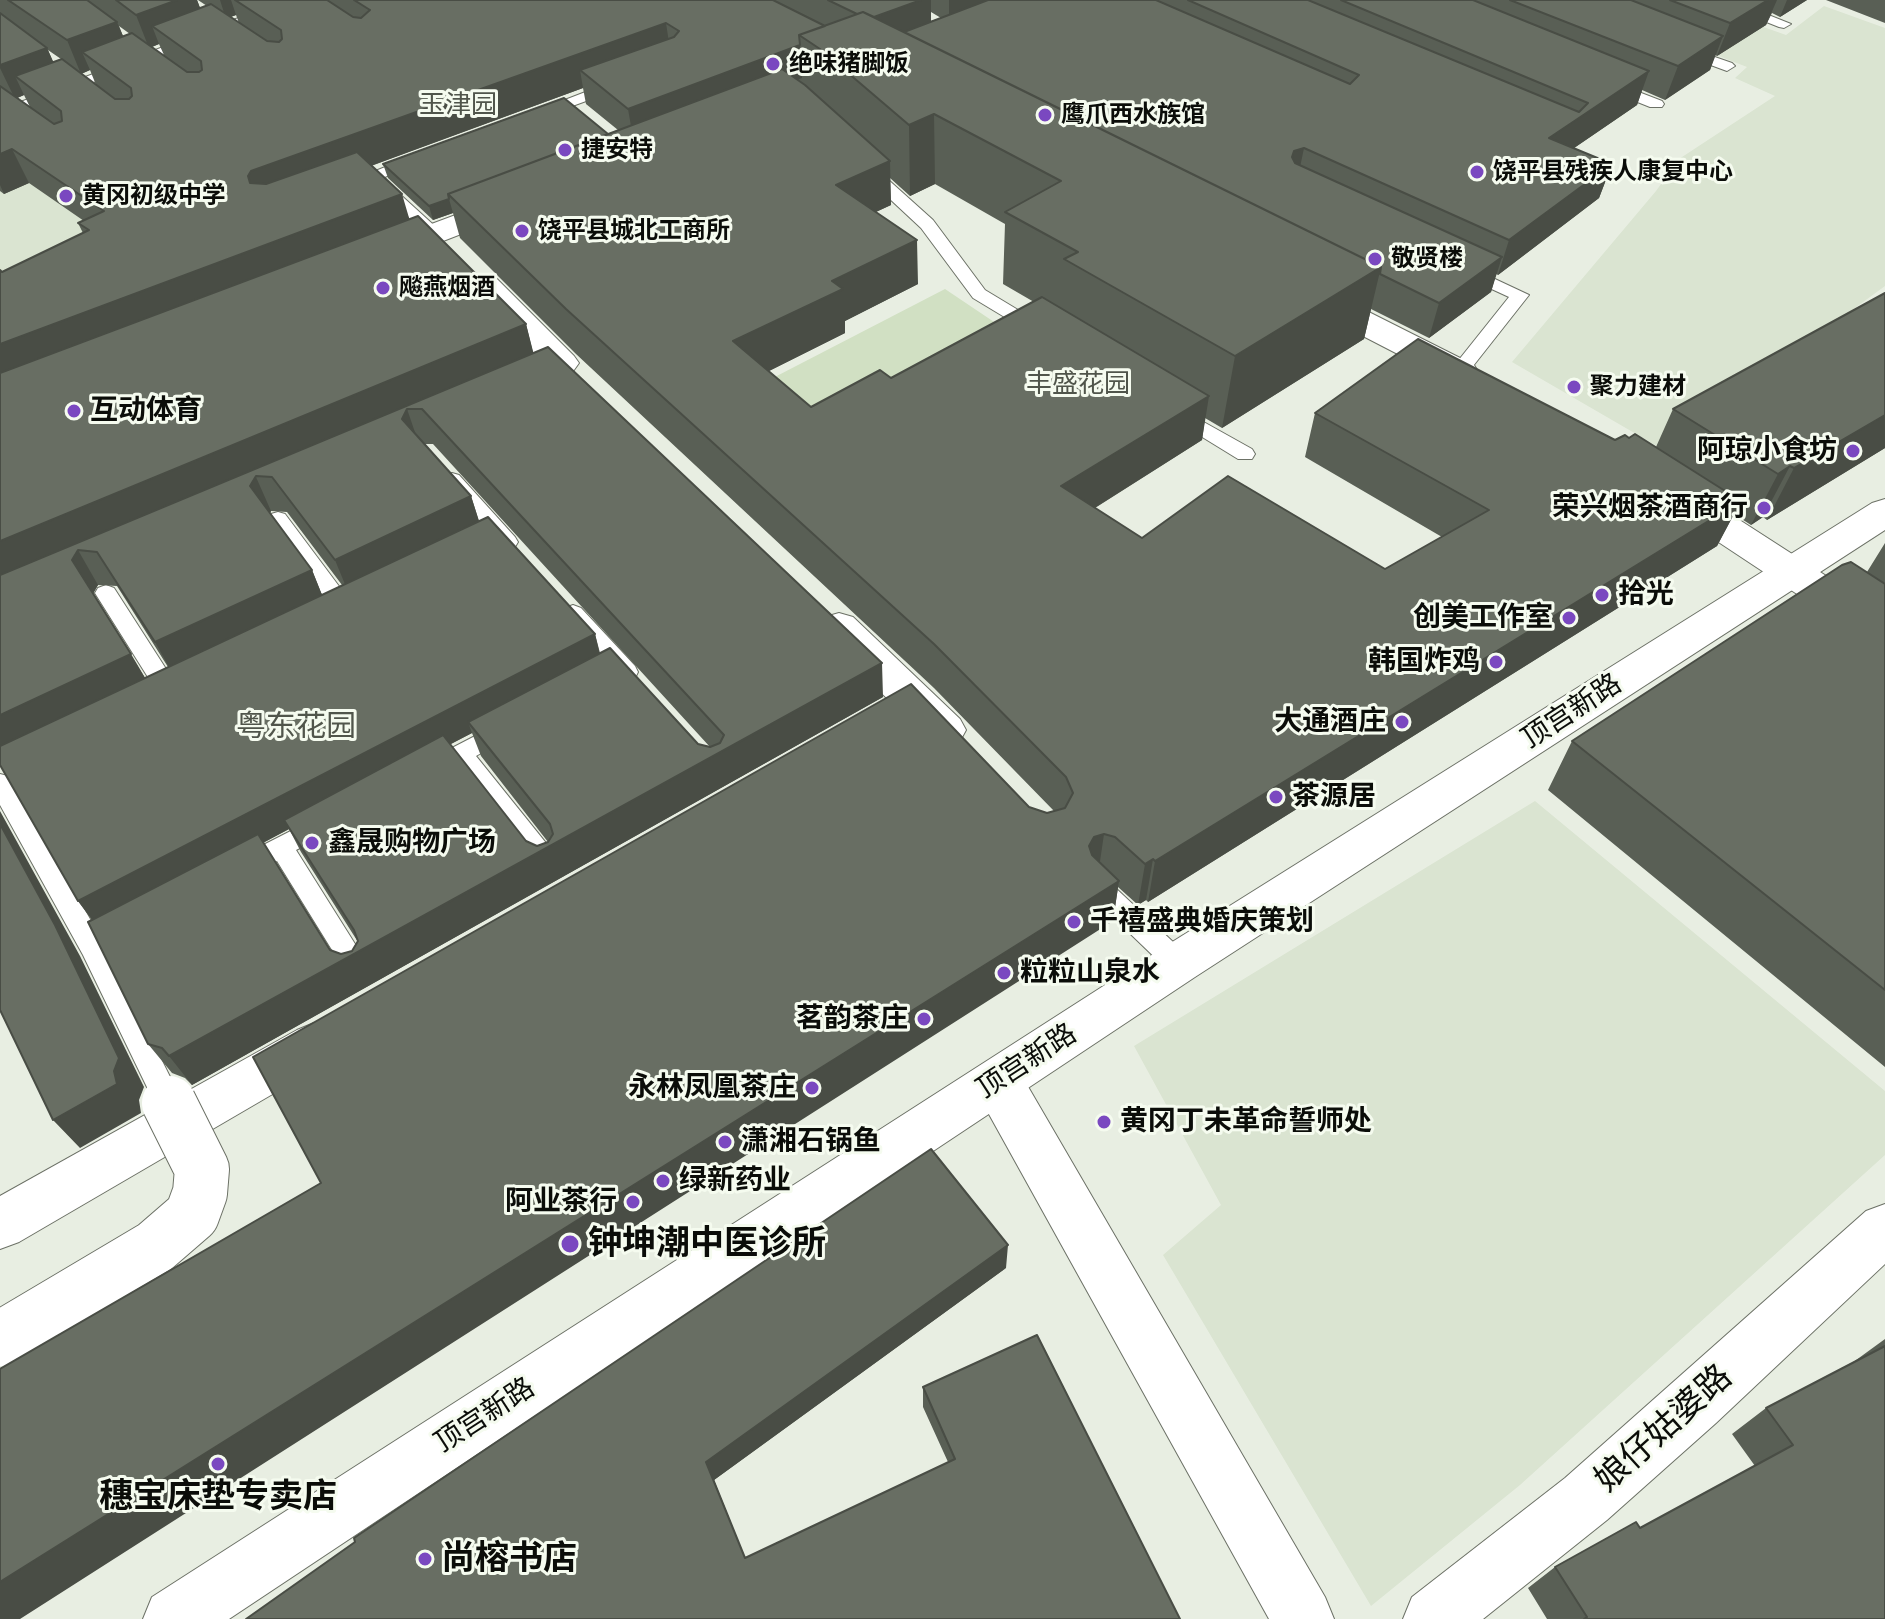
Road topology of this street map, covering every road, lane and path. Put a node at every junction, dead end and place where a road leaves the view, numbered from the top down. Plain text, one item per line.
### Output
1 (1718, 0) edge
2 (304, 2) edge
3 (203, 14) edge
4 (1784, 24) dead end
5 (229, 32) junction
6 (1670, 44) edge
7 (1727, 66) dead end
8 (628, 80) edge
9 (1599, 81) edge
10 (569, 102) junction
11 (1656, 104) dead end
12 (13, 107) edge
13 (584, 115) edge
14 (526, 118) edge
15 (849, 153) edge
16 (428, 155) edge
17 (533, 194) edge
18 (450, 251) junction
19 (1450, 262) edge
20 (357, 263) edge
21 (1289, 284) edge
22 (1059, 342) edge
23 (560, 374) edge
24 (1473, 379) joint
25 (1165, 406) edge
26 (1245, 454) dead end
27 (437, 464) edge
28 (1651, 480) edge
29 (266, 501) edge
30 (1885, 512) edge
31 (522, 557) edge
32 (1792, 571) junction
33 (98, 573) edge
34 (562, 601) edge
35 (814, 603) edge
36 (318, 622) edge
37 (1885, 633) edge
38 (622, 667) junction
39 (595, 681) edge
40 (642, 689) edge
41 (169, 692) edge
42 (917, 701) junction
43 (528, 717) edge
44 (876, 725) edge
45 (461, 753) junction
46 (970, 756) edge
47 (5, 773) edge
48 (405, 782) edge
49 (350, 811) edge
50 (281, 847) junction
51 (227, 876) edge
52 (1099, 888) edge
53 (561, 889) edge
54 (120, 933) edge
55 (93, 948) junction
56 (1178, 963) junction
57 (359, 971) edge
58 (354, 1022) edge
59 (998, 1082) junction
60 (169, 1103) joint
61 (0, 1224) edge
62 (1885, 1229) edge
63 (0, 1339) edge
64 (174, 1619) edge
65 (1303, 1619) edge
66 (1434, 1619) edge

1 - 4 lane
2 - 5 lane
3 - 5 lane
5 - 12 lane
6 - 7 lane
8 - 10 lane
9 - 11 lane
10 - 13 lane
10 - 14 lane
15 - 22 lane
16 - 18 lane
17 - 18 street
18 - 20 street
18 - 23 street
19 - 24 lane
21 - 24 street
25 - 26 lane
27 - 31 lane
28 - 32 street
29 - 36 lane
30 - 32 street, 顶宫新路
32 - 37 street
32 - 56 street, 顶宫新路
33 - 41 lane
34 - 38 lane
35 - 42 street
38 - 39 lane
38 - 40 lane
42 - 44 street
42 - 46 street
43 - 45 lane
45 - 48 lane
45 - 53 lane
47 - 55 lane
49 - 50 lane
50 - 51 lane
50 - 57 lane
52 - 56 lane
54 - 55 lane
55 - 60 lane
56 - 59 street, 顶宫新路
58 - 61 street
59 - 64 street, 顶宫新路
59 - 65 street
60 - 63 street, bridge
62 - 66 street, 娘仔姑婆路

